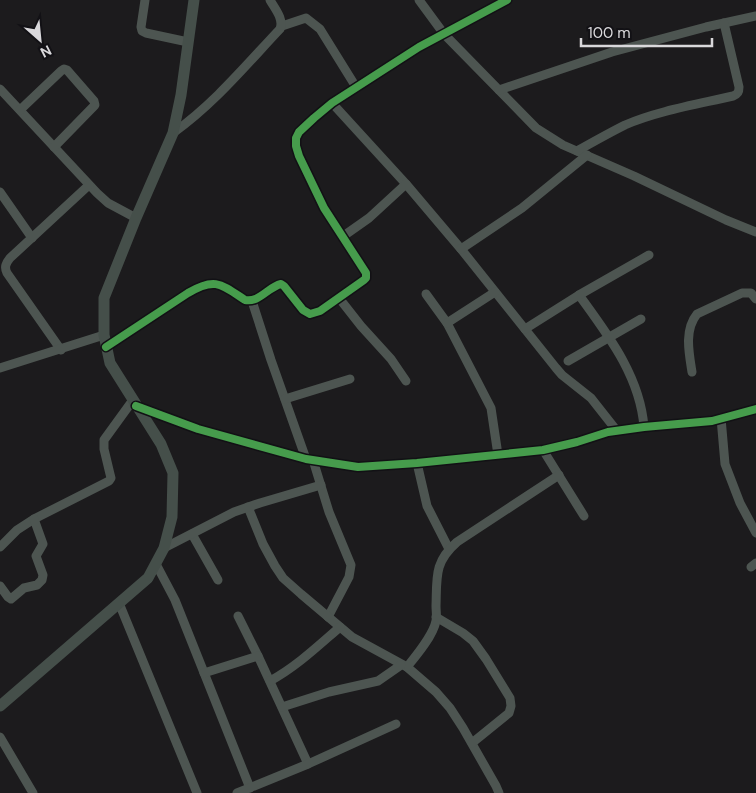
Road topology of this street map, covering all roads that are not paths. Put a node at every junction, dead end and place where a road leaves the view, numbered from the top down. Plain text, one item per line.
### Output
1 (145, 0) edge
2 (194, 0) edge
3 (270, 0) edge
4 (419, 0) edge
5 (507, 0) edge
6 (756, 16) edge
7 (724, 23) junction
8 (282, 26) junction
9 (444, 34) junction
10 (188, 42) junction
11 (356, 88) junction
12 (0, 89) edge
13 (499, 90) junction
14 (332, 103) junction
15 (20, 110) junction
16 (173, 134) junction
17 (54, 146) junction
18 (577, 151) junction
19 (587, 155) junction
20 (406, 184) junction
21 (89, 185) junction
22 (0, 192) edge
23 (136, 218) junction
24 (756, 232) edge
25 (342, 237) junction
26 (32, 238) junction
27 (461, 249) junction
28 (649, 255) dead end
29 (495, 292) junction
30 (426, 294) dead end
31 (579, 295) junction
32 (339, 298) junction
33 (756, 299) edge
34 (252, 301) junction
35 (641, 319) dead end
36 (446, 323) junction
37 (525, 329) junction
38 (610, 337) junction
39 (105, 341) junction
40 (61, 350) junction
41 (568, 361) dead end
42 (0, 368) edge
43 (692, 372) dead end
44 (350, 379) dead end
45 (406, 381) dead end
46 (286, 399) junction
47 (134, 403) junction
48 (756, 409) edge
49 (721, 418) junction
50 (644, 427) junction
51 (617, 431) junction
52 (543, 450) junction
53 (498, 455) junction
54 (309, 460) junction
55 (417, 463) junction
56 (558, 475) junction
57 (321, 485) junction
58 (248, 507) junction
59 (584, 516) dead end
60 (34, 519) junction
61 (756, 533) edge
62 (192, 534) junction
63 (0, 547) edge
64 (164, 548) junction
65 (448, 549) junction
66 (156, 564) junction
67 (218, 580) dead end
68 (0, 586) edge
69 (119, 603) junction
70 (238, 616) dead end
71 (328, 617) junction
72 (436, 617) junction
73 (340, 627) junction
74 (258, 656) junction
75 (404, 666) junction
76 (204, 673) junction
77 (270, 681) junction
78 (0, 706) edge
79 (282, 706) junction
80 (396, 724) dead end
81 (0, 737) edge
82 (472, 743) junction
83 (308, 764) junction
84 (250, 788) junction
85 (33, 793) edge
86 (197, 793) edge
87 (237, 793) edge
88 (499, 793) edge

1 - 10 street
2 - 10 main road
3 - 8 street
4 - 9 street
5 - 9 street
6 - 7 street
7 - 13 street
7 - 18 street
8 - 11 street
8 - 16 street
9 - 11 street
9 - 13 street
10 - 16 main road
11 - 14 street
12 - 15 street
13 - 18 street
14 - 20 street
14 - 25 street
15 - 17 street
15 - 17 street
16 - 23 main road
17 - 21 street
18 - 19 street
19 - 24 street
19 - 27 street
20 - 25 street
20 - 27 street
21 - 23 street
21 - 26 street
22 - 26 street
23 - 39 main road
25 - 32 street
26 - 40 street
27 - 29 street
28 - 31 street
29 - 36 street
29 - 37 street
30 - 36 street
31 - 37 street
31 - 38 street
32 - 34 street
32 - 45 street
33 - 43 street
34 - 39 street
34 - 46 street
35 - 38 street
36 - 53 street
37 - 51 street
38 - 41 street
38 - 50 street
39 - 40 street
39 - 47 main road
40 - 42 street
44 - 46 street
46 - 54 street
47 - 54 street
47 - 60 street
47 - 64 main road
48 - 49 street
49 - 50 street
49 - 61 street
50 - 51 street
51 - 52 street
52 - 53 street
52 - 56 street
53 - 55 street
54 - 55 street
54 - 57 street
55 - 65 street
56 - 59 street
56 - 65 street
57 - 58 street
57 - 71 street
58 - 62 street
58 - 71 street
60 - 63 street
60 - 68 street
62 - 64 street
62 - 67 street
64 - 66 main road
65 - 72 street
66 - 69 main road
66 - 76 street
69 - 78 main road
69 - 86 street
70 - 74 street
71 - 73 street
72 - 75 street
72 - 82 street
73 - 75 street
73 - 77 street
74 - 76 street
74 - 77 street
75 - 79 street
75 - 82 street
76 - 84 street
77 - 79 street
79 - 83 street
80 - 83 street
81 - 85 street
82 - 88 street
83 - 84 street
84 - 87 street

